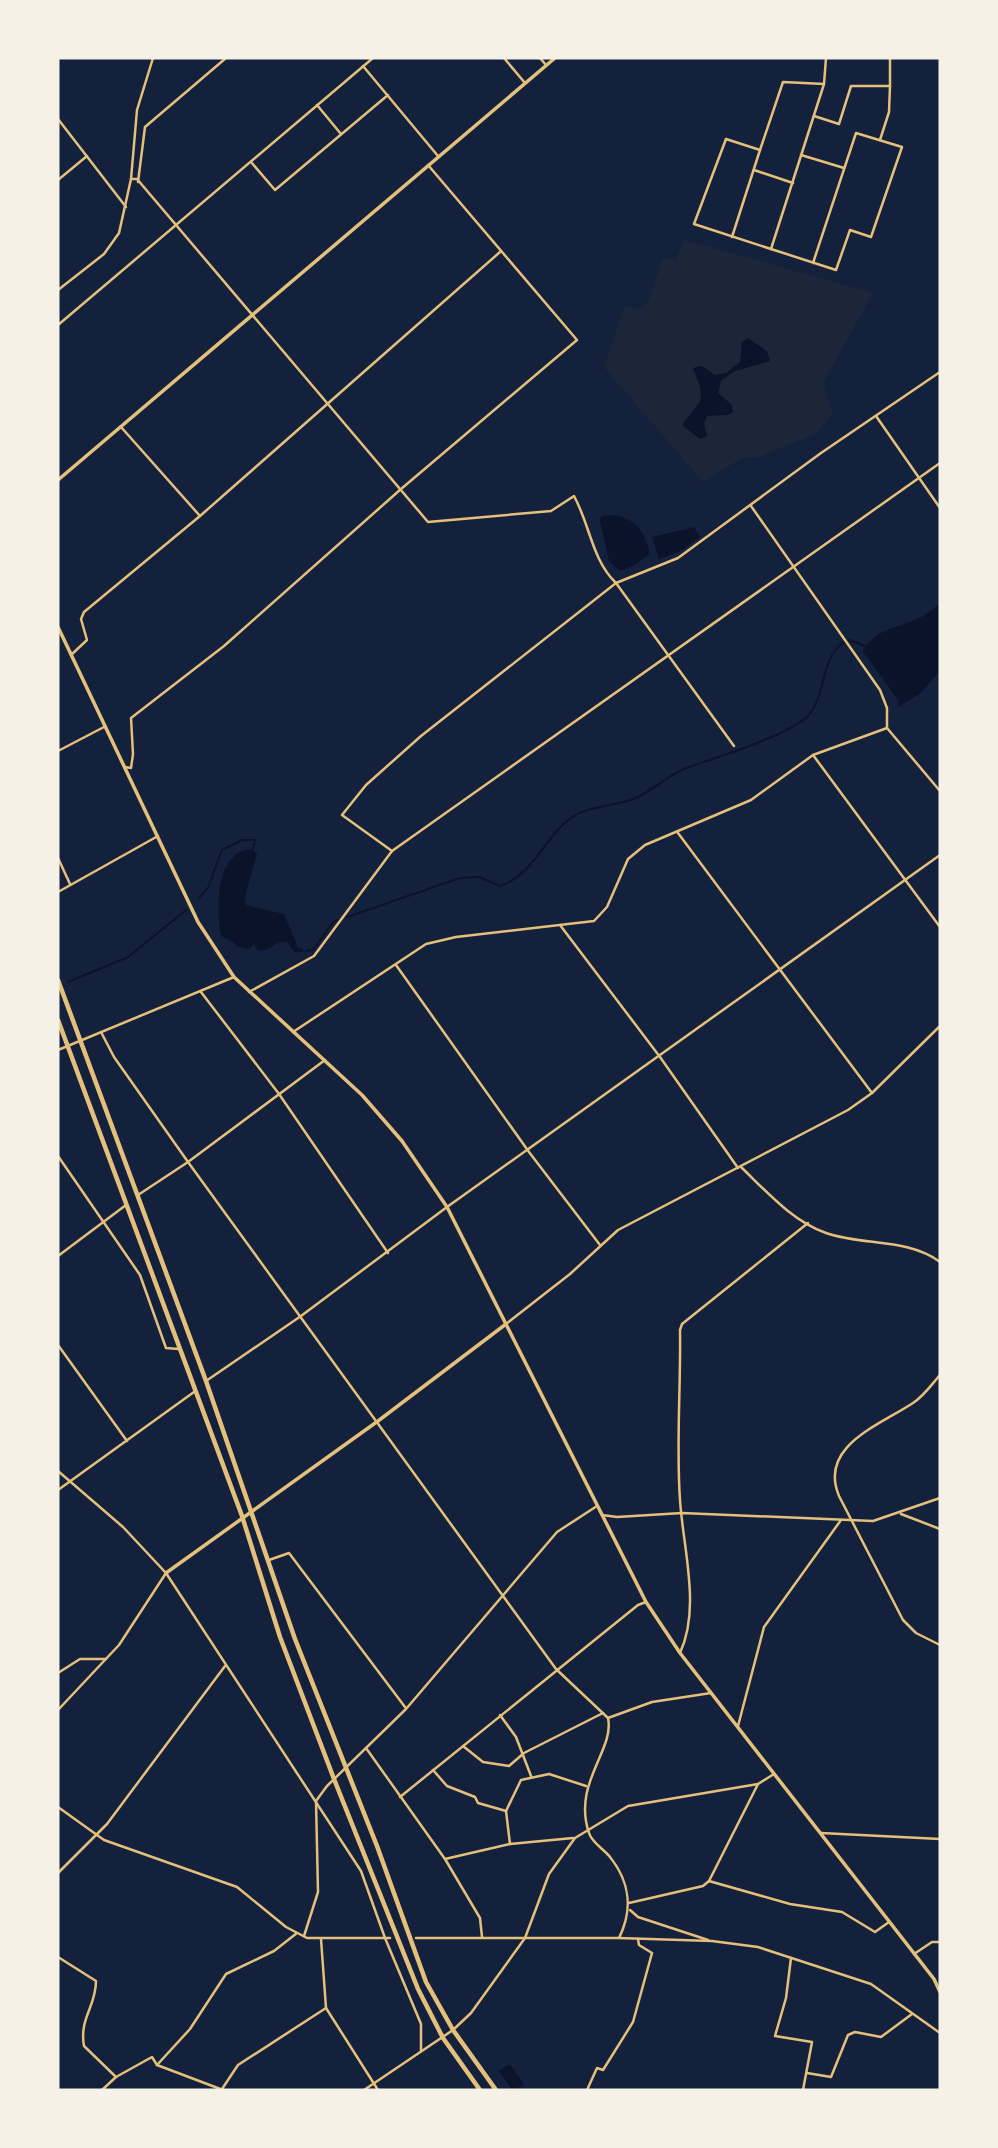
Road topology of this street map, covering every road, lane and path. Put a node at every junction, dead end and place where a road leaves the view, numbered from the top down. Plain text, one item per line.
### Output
1 (153, 58) edge
2 (226, 58) edge
3 (373, 58) edge
4 (504, 58) edge
5 (540, 58) edge
6 (555, 58) edge
7 (826, 58) edge
8 (890, 58) edge
9 (546, 65) junction
10 (363, 66) junction
11 (525, 83) junction
12 (824, 84) junction
13 (890, 86) junction
14 (388, 95) junction
15 (317, 105) junction
16 (814, 116) junction
17 (58, 119) edge
18 (341, 134) junction
19 (880, 140) junction
20 (760, 150) junction
21 (802, 155) junction
22 (87, 156) junction
23 (438, 156) junction
24 (251, 162) junction
25 (428, 165) junction
26 (844, 168) junction
27 (754, 170) junction
28 (131, 178) junction
29 (58, 180) edge
30 (138, 182) junction
31 (793, 183) junction
32 (126, 207) junction
33 (174, 226) junction
34 (732, 237) junction
35 (771, 249) junction
36 (501, 252) junction
37 (813, 263) junction
38 (58, 290) edge
39 (253, 313) junction
40 (58, 325) edge
41 (940, 372) edge
42 (327, 401) junction
43 (875, 415) junction
44 (120, 426) junction
45 (940, 463) edge
46 (919, 478) junction
47 (58, 480) edge
48 (401, 489) junction
49 (750, 505) junction
50 (940, 508) edge
51 (200, 516) junction
52 (794, 567) junction
53 (616, 583) junction
54 (58, 626) edge
55 (71, 654) junction
56 (669, 655) junction
57 (106, 726) junction
58 (887, 728) junction
59 (734, 746) dead end
60 (58, 751) edge
61 (813, 755) junction
62 (125, 767) junction
63 (940, 791) edge
64 (678, 833) junction
65 (159, 836) junction
66 (392, 852) junction
67 (940, 855) edge
68 (58, 858) edge
69 (906, 880) junction
70 (71, 885) junction
71 (58, 892) edge
72 (560, 924) junction
73 (940, 927) edge
74 (396, 965) junction
75 (780, 970) junction
76 (234, 977) junction
77 (58, 981) edge
78 (201, 992) junction
79 (249, 992) junction
80 (58, 1020) edge
81 (940, 1026) edge
82 (102, 1032) junction
83 (293, 1032) junction
84 (80, 1040) junction
85 (67, 1046) junction
86 (58, 1050) edge
87 (660, 1057) junction
88 (325, 1060) junction
89 (872, 1093) junction
90 (279, 1094) junction
91 (529, 1152) junction
92 (58, 1156) edge
93 (188, 1163) junction
94 (739, 1168) junction
95 (136, 1196) junction
96 (126, 1205) junction
97 (447, 1207) junction
98 (102, 1223) junction
99 (808, 1223) junction
100 (601, 1246) junction
101 (388, 1253) junction
102 (58, 1256) edge
103 (940, 1262) edge
104 (301, 1316) junction
105 (506, 1324) junction
106 (58, 1345) edge
107 (179, 1349) junction
108 (940, 1375) edge
109 (206, 1381) junction
110 (194, 1392) junction
111 (378, 1421) junction
112 (127, 1441) junction
113 (58, 1471) edge
114 (72, 1481) junction
115 (58, 1490) edge
116 (940, 1498) edge
117 (597, 1506) junction
118 (252, 1509) junction
119 (682, 1513) junction
120 (901, 1514) junction
121 (602, 1515) junction
122 (242, 1516) junction
123 (841, 1520) junction
124 (851, 1520) junction
125 (940, 1529) edge
126 (269, 1560) junction
127 (166, 1573) junction
128 (504, 1595) junction
129 (646, 1602) junction
130 (940, 1645) edge
131 (680, 1653) junction
132 (106, 1658) junction
133 (225, 1665) junction
134 (556, 1669) junction
135 (58, 1673) edge
136 (711, 1693) junction
137 (406, 1709) junction
138 (58, 1710) edge
139 (603, 1713) junction
140 (500, 1715) junction
141 (608, 1718) junction
142 (737, 1727) junction
143 (463, 1746) junction
144 (366, 1748) junction
145 (524, 1753) junction
146 (346, 1767) junction
147 (433, 1770) junction
148 (774, 1774) junction
149 (531, 1778) junction
150 (334, 1779) junction
151 (758, 1784) junction
152 (586, 1786) junction
153 (400, 1797) junction
154 (316, 1801) junction
155 (58, 1807) edge
156 (506, 1811) junction
157 (588, 1832) junction
158 (820, 1833) junction
159 (96, 1836) junction
160 (575, 1838) junction
161 (940, 1839) edge
162 (510, 1844) junction
163 (445, 1859) junction
164 (58, 1872) edge
165 (709, 1881) junction
166 (629, 1903) junction
167 (630, 1910) junction
168 (890, 1922) junction
169 (297, 1933) junction
170 (304, 1936) junction
171 (384, 1938) junction
172 (390, 1938) dead end
173 (416, 1938) dead end
174 (482, 1938) junction
175 (525, 1938) junction
176 (619, 1938) junction
177 (638, 1939) junction
178 (321, 1940) junction
179 (712, 1941) junction
180 (940, 1942) edge
181 (915, 1954) junction
182 (58, 1957) edge
183 (791, 1958) junction
184 (940, 1992) edge
185 (326, 2008) junction
186 (913, 2014) junction
187 (453, 2031) junction
188 (940, 2034) edge
189 (443, 2038) junction
190 (421, 2052) junction
191 (158, 2064) junction
192 (807, 2073) junction
193 (116, 2077) junction
194 (374, 2084) junction
195 (102, 2090) edge
196 (222, 2090) edge
197 (364, 2090) edge
198 (378, 2090) edge
199 (480, 2090) edge
200 (496, 2090) edge
201 (587, 2090) edge
202 (803, 2090) edge

1 - 28 street
2 - 30 street
3 - 10 street
4 - 11 street
5 - 9 street
6 - 9 street
7 - 12 street
8 - 13 street
9 - 11 street
10 - 14 street
10 - 15 street
11 - 23 street
12 - 16 street
12 - 20 street
13 - 16 street
13 - 19 street
14 - 18 street
14 - 23 street
15 - 18 street
15 - 24 street
16 - 21 street
17 - 22 street
18 - 24 street
19 - 26 street
19 - 37 street
20 - 27 street
20 - 34 street
21 - 26 street
21 - 31 street
22 - 29 street
22 - 32 street
23 - 25 street
24 - 33 street
25 - 36 street
25 - 39 street
26 - 37 street
27 - 31 street
27 - 34 street
28 - 30 street
28 - 32 street
30 - 33 street
31 - 35 street
32 - 38 street
33 - 39 street
33 - 40 street
34 - 35 street
35 - 37 street
36 - 42 street
36 - 48 street
39 - 42 street
39 - 44 street
41 - 43 street
42 - 48 street
42 - 51 street
43 - 46 street
43 - 49 street
44 - 47 street
44 - 51 street
45 - 46 street
46 - 50 street
46 - 52 street
48 - 53 street
48 - 62 street
49 - 52 street
49 - 53 street
51 - 55 street
52 - 56 street
52 - 58 street
53 - 56 street
53 - 66 street
54 - 55 street
55 - 57 street
56 - 59 street
56 - 66 street
57 - 60 street
57 - 62 street
58 - 61 street
58 - 63 street
61 - 64 street
61 - 69 street
62 - 65 street
64 - 72 street
64 - 75 street
65 - 70 street
65 - 76 street
66 - 79 street
67 - 69 street
68 - 70 street
69 - 73 street
69 - 75 street
70 - 71 street
72 - 74 street
72 - 87 street
74 - 83 street
74 - 91 street
75 - 87 street
75 - 89 street
76 - 78 street
76 - 79 street
77 - 84 highway
78 - 82 street
78 - 90 street
79 - 83 street
80 - 85 highway
81 - 89 street
82 - 84 street
82 - 93 street
83 - 88 street
84 - 85 street
84 - 95 highway
85 - 86 street
85 - 96 highway
87 - 91 street
87 - 94 street
88 - 90 street
88 - 97 street
89 - 94 street
90 - 93 street
90 - 101 street
91 - 97 street
91 - 100 street
92 - 98 street
93 - 95 street
93 - 104 street
94 - 99 street
94 - 100 street
95 - 109 highway
96 - 98 street
96 - 107 highway
97 - 101 street
97 - 105 street
98 - 102 street
98 - 107 street
99 - 103 street
99 - 119 street
100 - 105 street
101 - 104 street
104 - 109 street
104 - 111 street
105 - 111 street
105 - 117 street
106 - 112 street
107 - 110 highway
108 - 124 street
109 - 118 highway
110 - 112 street
110 - 122 highway
111 - 118 street
111 - 128 street
112 - 114 street
113 - 114 street
114 - 115 street
114 - 127 street
116 - 120 street
117 - 121 street
117 - 128 street
118 - 122 street
118 - 126 highway
119 - 121 street
119 - 123 street
119 - 131 street
120 - 124 street
120 - 125 street
121 - 129 street
122 - 127 street
122 - 150 highway
123 - 124 street
123 - 142 street
124 - 130 street
126 - 137 street
126 - 146 highway
127 - 132 street
127 - 133 street
128 - 134 street
128 - 137 street
129 - 131 street
129 - 134 street
131 - 136 street
132 - 135 street
132 - 138 street
133 - 154 street
133 - 159 street
134 - 139 street
134 - 140 street
136 - 141 street
136 - 142 street
137 - 144 street
139 - 141 street
139 - 145 street
140 - 143 street
140 - 145 street
141 - 152 street
142 - 148 street
143 - 145 street
143 - 147 street
144 - 146 street
144 - 153 street
145 - 149 street
146 - 150 street
146 - 187 highway
147 - 153 street
147 - 156 street
148 - 151 street
148 - 158 street
149 - 152 street
149 - 156 street
150 - 154 street
150 - 189 highway
151 - 157 street
151 - 165 street
152 - 157 street
153 - 163 street
154 - 170 street
154 - 171 street
155 - 159 street
156 - 162 street
157 - 160 street
157 - 166 street
158 - 161 street
158 - 168 street
159 - 164 street
159 - 169 street
160 - 162 street
160 - 175 street
162 - 163 street
163 - 174 street
165 - 166 street
165 - 168 street
166 - 167 street
167 - 176 street
167 - 179 street
168 - 181 street
169 - 170 street
169 - 191 street
170 - 178 street
171 - 172 street
171 - 178 street
171 - 190 street
173 - 174 street
174 - 175 street
175 - 176 street
175 - 187 street
176 - 177 street
177 - 179 street
177 - 201 street
178 - 185 street
179 - 183 street
180 - 181 street
181 - 184 street
182 - 193 street
183 - 186 street
183 - 192 street
185 - 194 street
185 - 196 street
186 - 188 street
186 - 192 street
187 - 189 street
187 - 200 highway
189 - 190 street
189 - 199 highway
190 - 194 street
191 - 193 street
191 - 196 street
192 - 202 street
193 - 195 street
194 - 197 street
194 - 198 street

